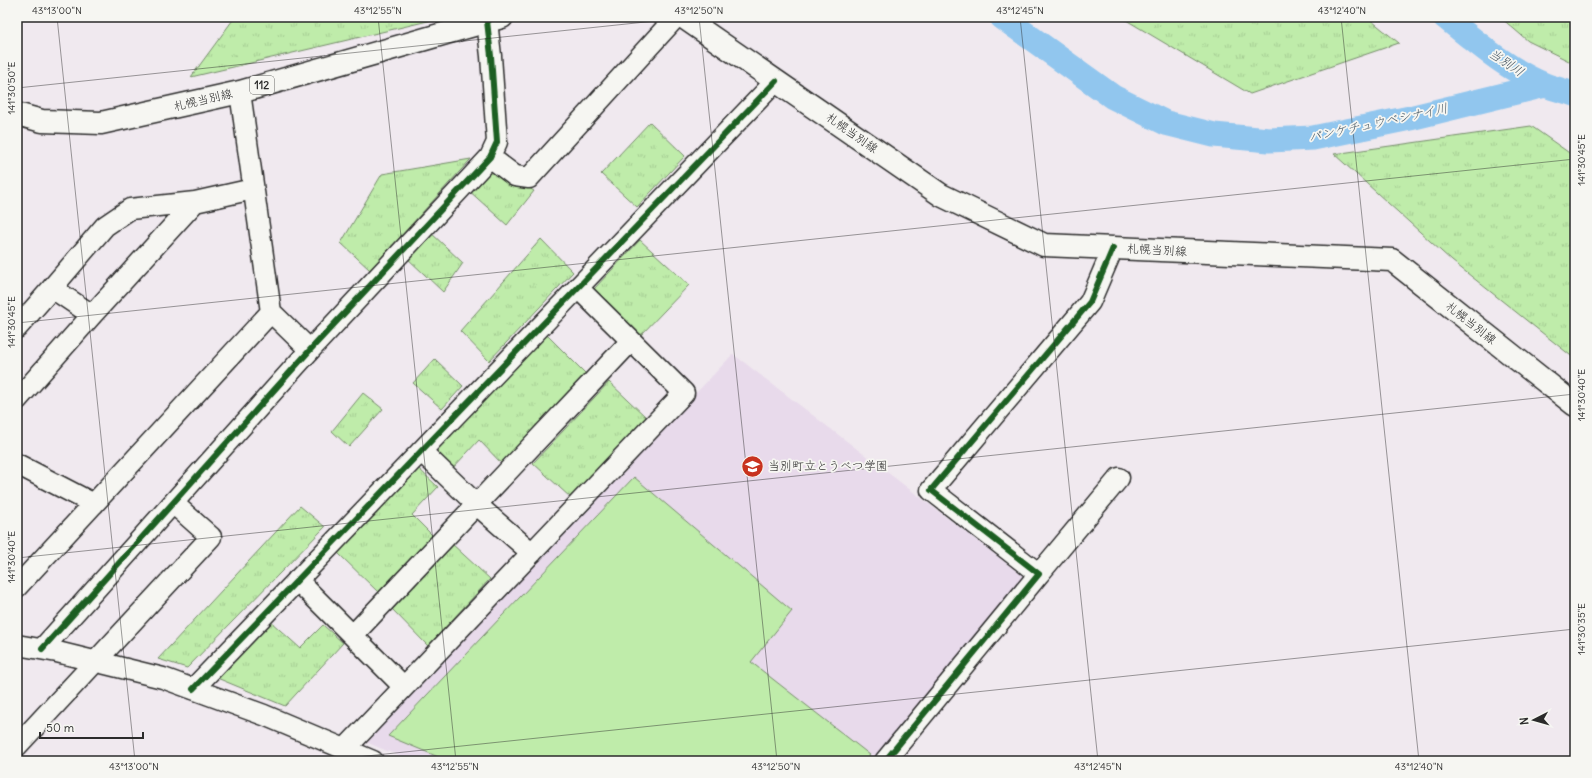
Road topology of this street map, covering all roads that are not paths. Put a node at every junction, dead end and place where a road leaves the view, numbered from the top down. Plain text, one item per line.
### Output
1 (676, 17) edge
2 (683, 17) edge
3 (495, 19) edge
4 (776, 81) junction
5 (240, 92) junction
6 (17, 114) edge
7 (490, 157) junction
8 (254, 189) junction
9 (195, 202) junction
10 (1113, 248) junction
11 (52, 288) junction
12 (578, 288) junction
13 (271, 312) junction
14 (92, 315) junction
15 (17, 328) edge
16 (631, 341) junction
17 (310, 350) junction
18 (17, 400) edge
19 (1575, 405) edge
20 (421, 451) junction
21 (17, 464) edge
22 (1119, 478) dead end
23 (173, 503) junction
24 (94, 504) junction
25 (476, 504) junction
26 (532, 553) junction
27 (1039, 574) junction
28 (297, 580) junction
29 (17, 588) edge
30 (353, 635) junction
31 (17, 645) edge
32 (42, 649) junction
33 (96, 662) junction
34 (404, 687) junction
35 (193, 689) junction
36 (17, 746) edge
37 (345, 749) junction
38 (373, 761) edge
39 (885, 761) edge

1 - 7 street
2 - 4 main road, 札幌当別線
3 - 5 main road, 札幌当別線 / 112
3 - 7 street
4 - 10 main road, 札幌当別線
4 - 12 street
5 - 6 main road, 札幌当別線 / 112
5 - 8 street
7 - 17 street
8 - 9 street
8 - 13 street
9 - 11 street
9 - 14 street
10 - 19 main road, 札幌当別線
10 - 27 street
11 - 14 street
11 - 15 street
12 - 16 street
12 - 20 street
13 - 17 street
13 - 24 street
14 - 18 street
16 - 25 street
16 - 26 street
17 - 23 street
20 - 25 street
20 - 28 street
21 - 24 street
22 - 27 street
23 - 32 street
23 - 33 street
24 - 29 street
25 - 26 street
25 - 30 street
26 - 34 street
27 - 39 street
28 - 30 street
28 - 35 street
30 - 34 street
31 - 32 street
32 - 33 street
33 - 35 street
33 - 36 street
34 - 37 street
35 - 37 street
37 - 38 street

